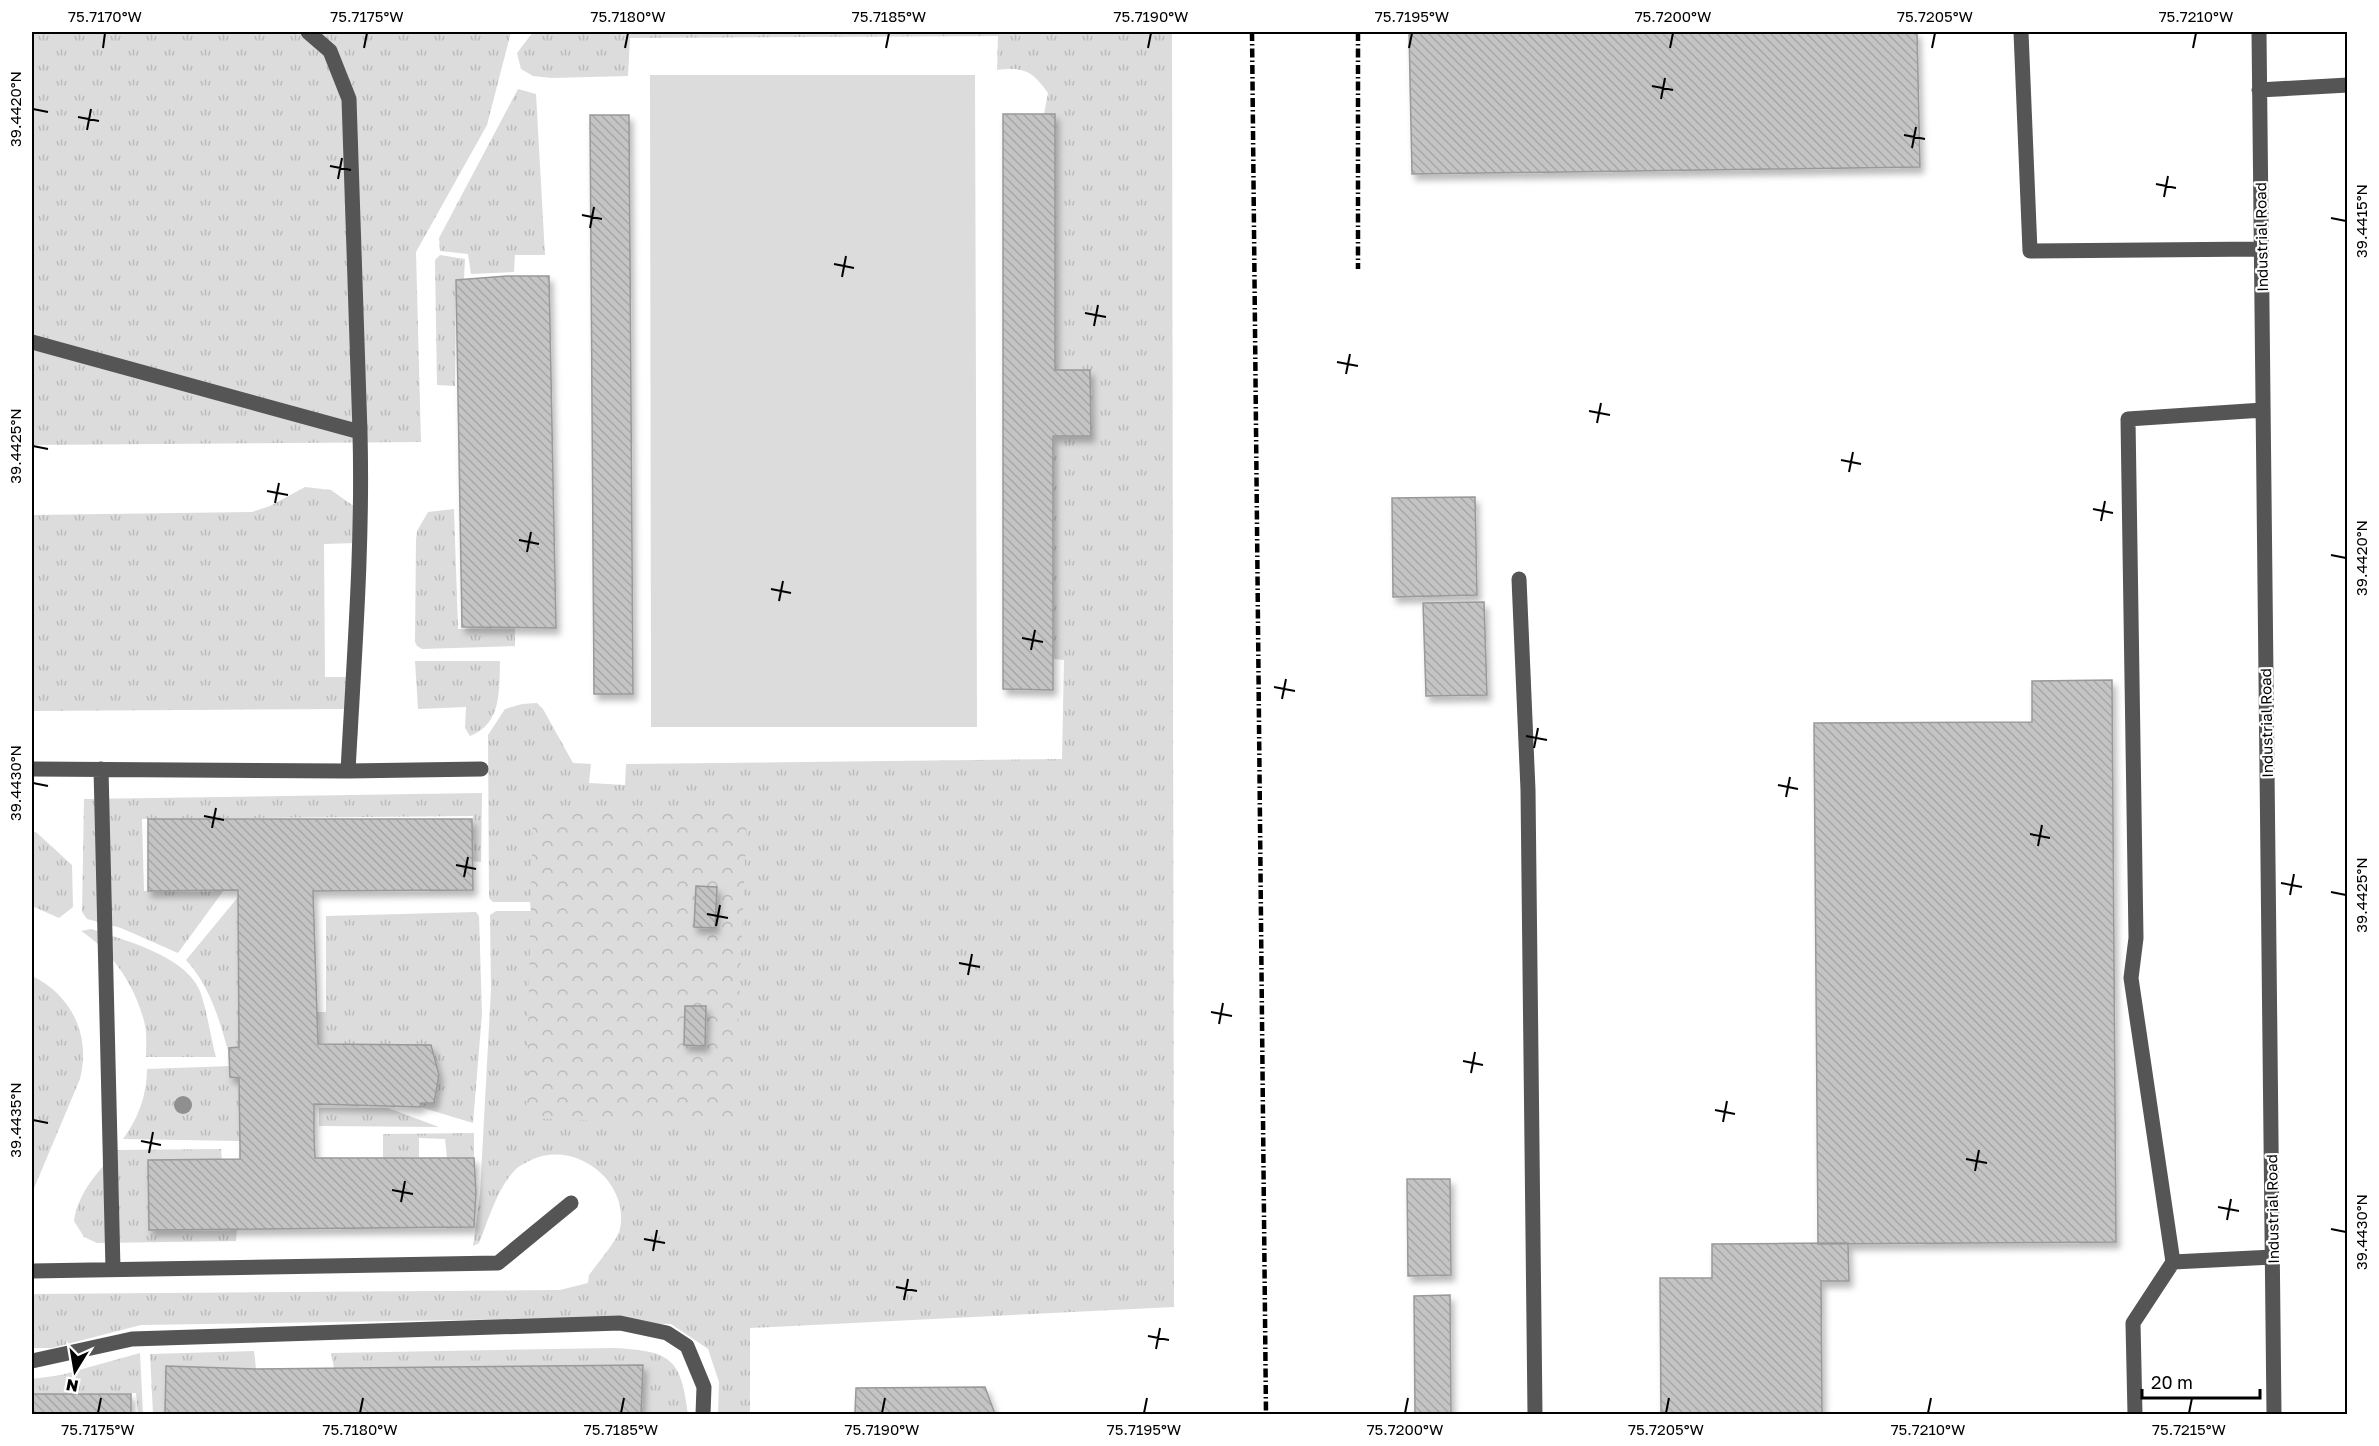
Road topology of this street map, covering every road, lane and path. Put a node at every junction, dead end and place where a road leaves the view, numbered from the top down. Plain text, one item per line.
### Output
1 (308, 32) edge
2 (2020, 32) edge
3 (2259, 32) edge
4 (2348, 85) edge
5 (2259, 90) junction
6 (2261, 249) junction
7 (32, 342) edge
8 (2263, 410) junction
9 (360, 432) junction
10 (1519, 579) dead end
11 (32, 769) edge
12 (101, 769) junction
13 (481, 769) dead end
14 (348, 771) junction
15 (571, 1203) dead end
16 (2273, 1257) junction
17 (2173, 1262) junction
18 (113, 1269) junction
19 (32, 1271) edge
20 (32, 1361) edge
21 (703, 1414) edge
22 (1535, 1414) edge
23 (2135, 1414) edge
24 (2274, 1414) edge

1 - 9 street
2 - 6 street
3 - 5 street, Industrial Road
4 - 5 street
5 - 6 street, Industrial Road
6 - 8 street, Industrial Road
7 - 9 street
8 - 16 street, Industrial Road
8 - 17 street
9 - 14 street
10 - 22 street
11 - 12 street
12 - 14 street
12 - 18 street
13 - 14 street
15 - 18 street
16 - 17 street
16 - 24 street, Industrial Road
17 - 23 street
18 - 19 street
20 - 21 street

